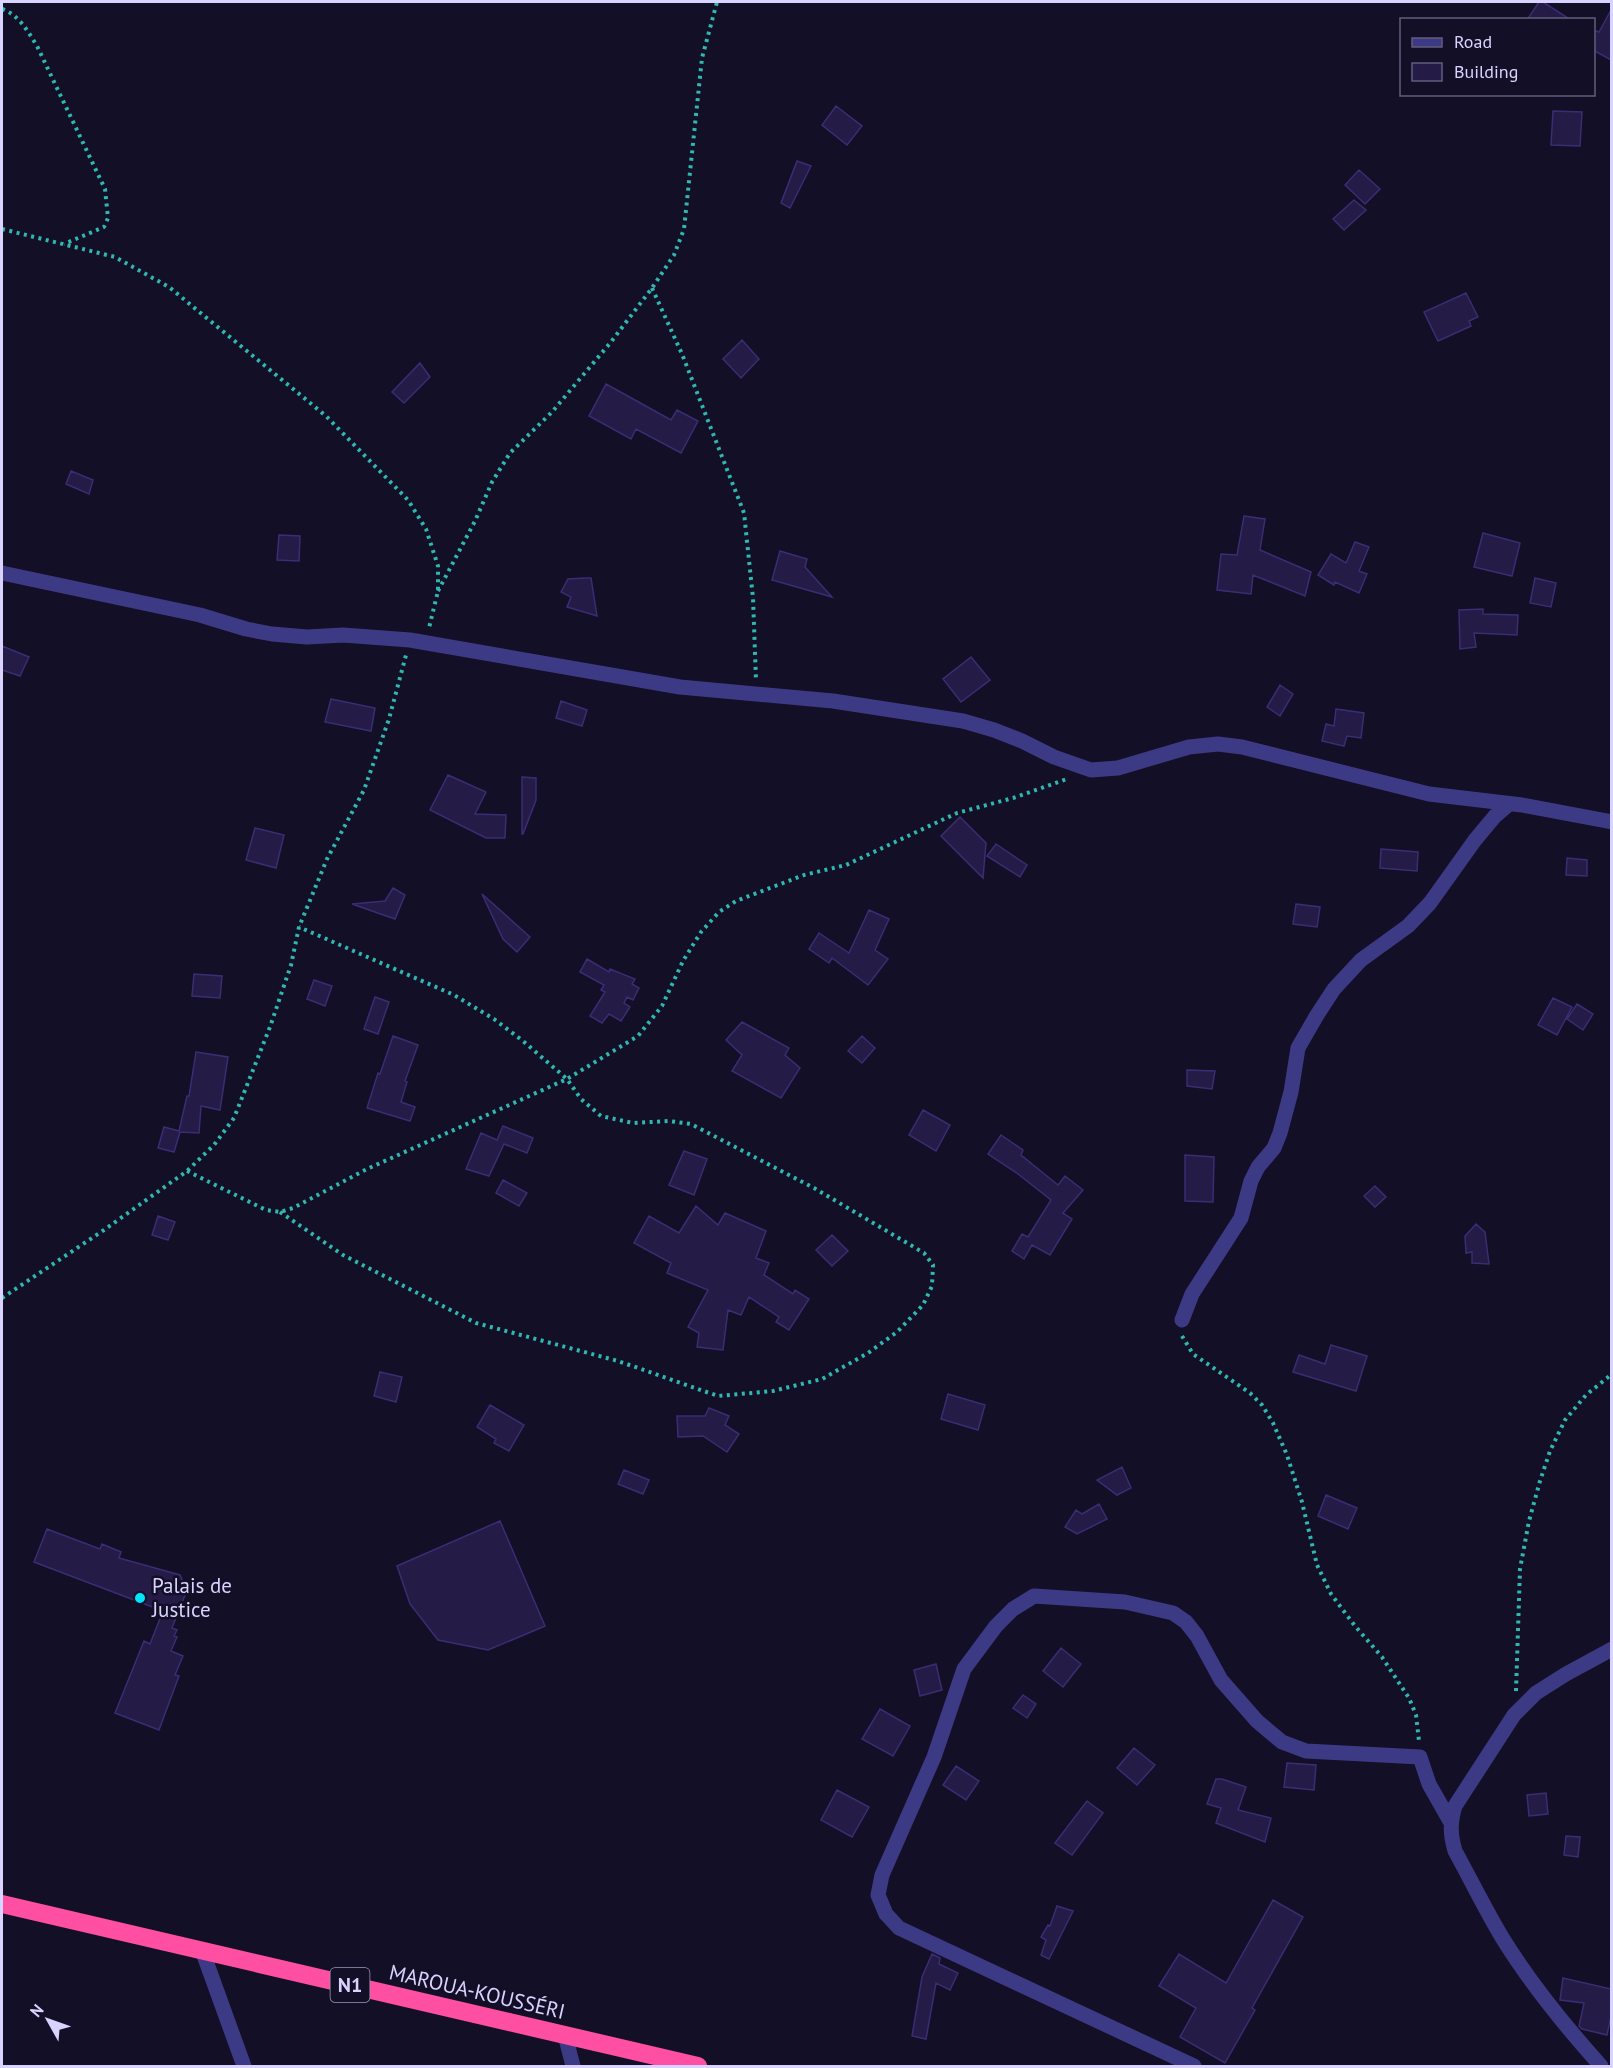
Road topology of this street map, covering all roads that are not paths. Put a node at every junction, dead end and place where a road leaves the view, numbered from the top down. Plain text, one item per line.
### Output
1 (2, 573) edge
2 (1509, 804) junction
3 (1611, 822) edge
4 (1182, 1320) road end
5 (1611, 1649) edge
6 (1450, 1821) junction
7 (2, 1904) edge
8 (202, 1950) junction
9 (565, 2035) junction
10 (244, 2067) edge
11 (573, 2067) edge
12 (698, 2067) edge
13 (1194, 2067) edge
14 (1601, 2067) edge

1 - 2 street
2 - 3 street
2 - 4 street
5 - 6 street
6 - 13 street
6 - 14 street
7 - 8 highway, MAROUA-KOUSSÉRI / N1
8 - 9 highway, MAROUA-KOUSSÉRI / N1
8 - 10 street
9 - 11 street
9 - 12 highway, MAROUA-KOUSSÉRI / N1

